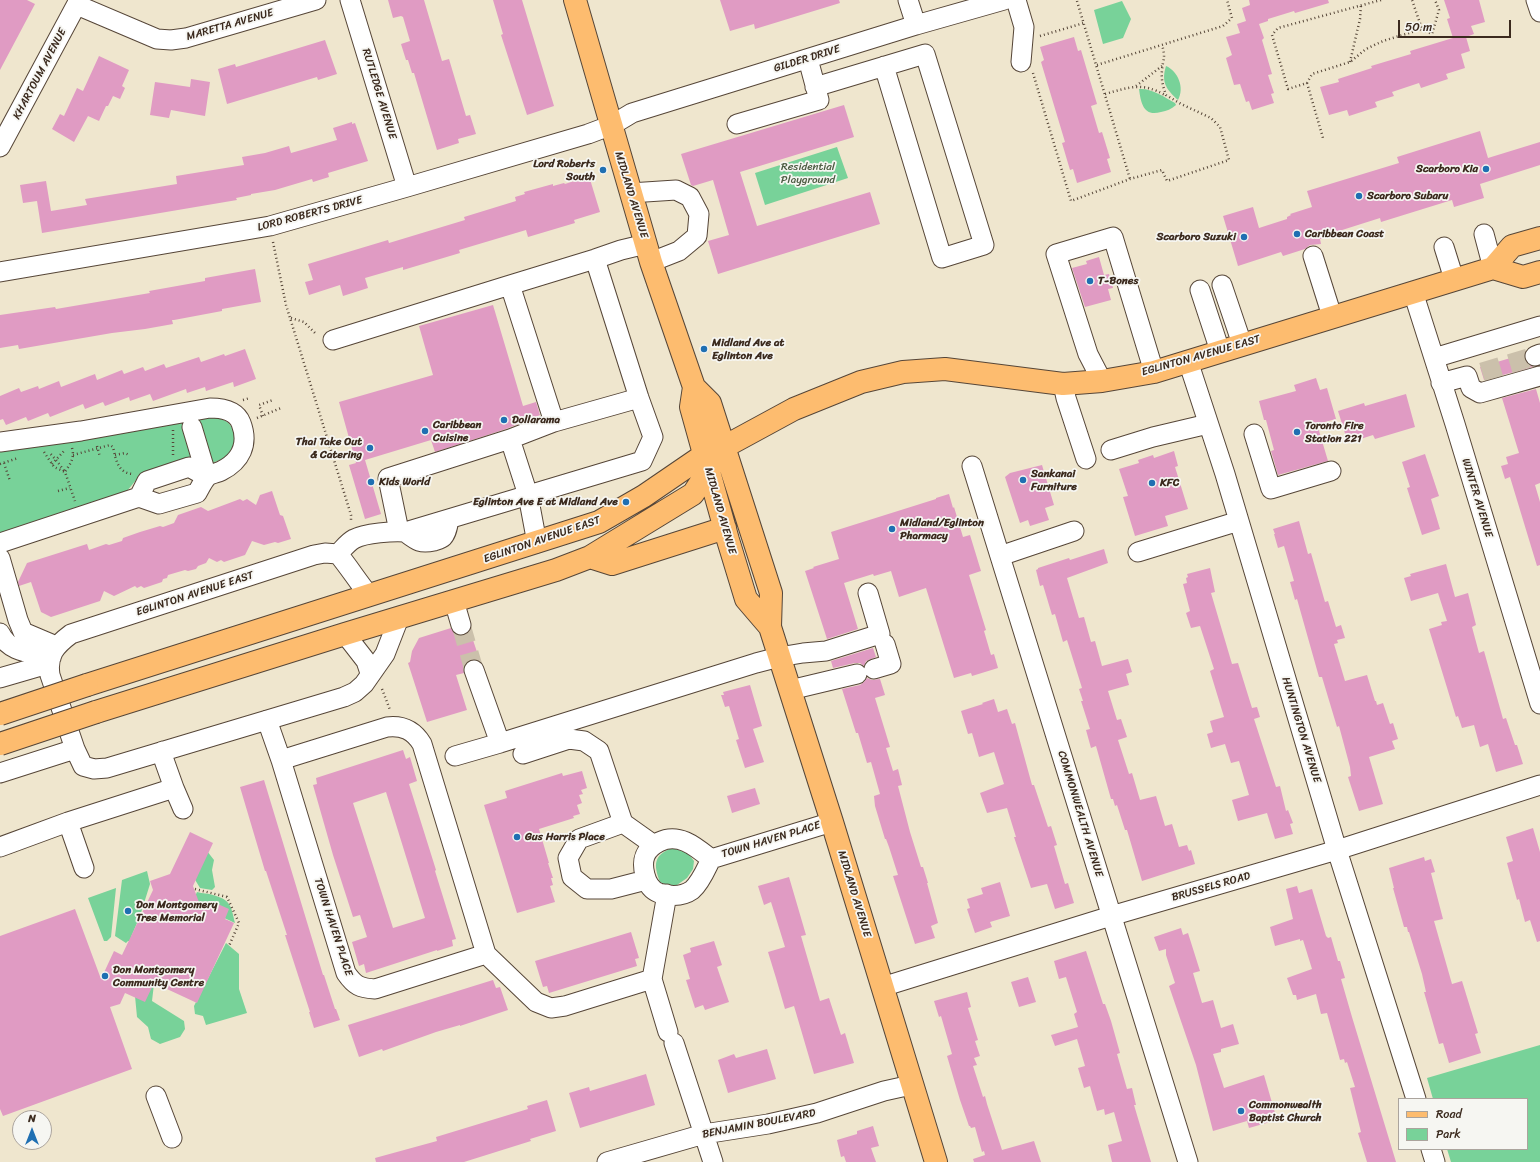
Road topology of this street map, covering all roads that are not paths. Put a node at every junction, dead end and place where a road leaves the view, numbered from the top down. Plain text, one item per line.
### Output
1 (316, 0) edge
2 (350, 0) edge
3 (575, 0) edge
4 (908, 0) edge
5 (1004, 0) edge
6 (1016, 0) edge
7 (1536, 0) edge
8 (78, 3) edge
9 (1540, 12) edge
10 (916, 25) junction
11 (808, 59) junction
12 (884, 66) junction
13 (1027, 67) road end
14 (815, 87) junction
15 (737, 124) dead end
16 (612, 125) junction
17 (0, 147) edge
18 (408, 187) junction
19 (630, 193) junction
20 (1484, 234) dead end
21 (1540, 238) edge
22 (1444, 247) dead end
23 (649, 253) junction
24 (1313, 256) dead end
25 (595, 259) junction
26 (1493, 268) junction
27 (0, 272) edge
28 (1540, 272) edge
29 (1454, 279) junction
30 (510, 285) junction
31 (1222, 285) dead end
32 (1200, 290) dead end
33 (1413, 292) junction
34 (1332, 316) junction
35 (1540, 326) edge
36 (327, 339) road end
37 (1242, 344) junction
38 (1220, 351) junction
39 (1434, 358) junction
40 (1188, 361) junction
41 (1154, 372) junction
42 (1540, 376) edge
43 (1102, 381) junction
44 (1442, 383) junction
45 (1063, 384) junction
46 (694, 387) junction
47 (639, 398) junction
48 (554, 422) junction
49 (1208, 424) junction
50 (192, 427) dead end
51 (1254, 434) dead end
52 (510, 439) junction
53 (0, 442) edge
54 (724, 448) junction
55 (1111, 450) dead end
56 (1086, 459) dead end
57 (706, 463) junction
58 (972, 466) dead end
59 (1331, 471) dead end
60 (207, 477) junction
61 (528, 496) junction
62 (139, 498) junction
63 (1239, 521) junction
64 (725, 528) junction
65 (1074, 531) dead end
66 (402, 532) junction
67 (1, 542) edge
68 (537, 543) junction
69 (1138, 552) dead end
70 (338, 554) junction
71 (590, 556) junction
72 (1000, 556) junction
73 (868, 593) dead end
74 (369, 595) junction
75 (454, 601) junction
76 (7, 607) edge
77 (399, 618) junction
78 (461, 625) tunnel mouth
79 (770, 627) junction
80 (0, 633) edge
81 (345, 634) junction
82 (885, 644) dead end
83 (52, 656) junction
84 (779, 657) junction
85 (474, 670) tunnel mouth
86 (0, 678) edge
87 (376, 681) junction
88 (790, 690) junction
89 (1540, 704) edge
90 (0, 714) edge
91 (267, 720) junction
92 (500, 743) junction
93 (0, 744) edge
94 (75, 749) junction
95 (162, 751) junction
96 (523, 754) dead end
97 (455, 756) dead end
98 (281, 760) junction
99 (0, 773) edge
100 (1540, 785) edge
101 (174, 788) junction
102 (183, 809) dead end
103 (68, 822) junction
104 (832, 822) junction
105 (623, 823) junction
106 (654, 845) junction
107 (0, 847) edge
108 (1337, 850) junction
109 (711, 859) junction
110 (84, 868) dead end
111 (646, 880) junction
112 (667, 894) junction
113 (1111, 916) junction
114 (486, 954) junction
115 (652, 979) junction
116 (882, 987) junction
117 (911, 1085) junction
118 (156, 1096) dead end
119 (1416, 1098) edge
120 (704, 1134) junction
121 (172, 1138) dead end
122 (1431, 1150) edge
123 (607, 1162) edge
124 (713, 1162) edge
125 (936, 1162) edge
126 (1188, 1162) edge
127 (1435, 1162) edge

1 - 8 street, MARETTA AVENUE
2 - 18 street, RUTLEDGE AVENUE
3 - 16 main road, MIDLAND AVENUE
4 - 10 street
5 - 10 street, GILDER DRIVE
6 - 13 street
7 - 9 street
8 - 17 street, KHARTOUM AVENUE
10 - 11 street, GILDER DRIVE
11 - 14 street
11 - 16 street, GILDER DRIVE
12 - 12 street
12 - 14 street
14 - 15 street
16 - 18 street, LORD ROBERTS DRIVE
16 - 19 main road, MIDLAND AVENUE
18 - 27 street, LORD ROBERTS DRIVE
19 - 23 main road, MIDLAND AVENUE
19 - 23 street
20 - 26 street
21 - 26 main road
22 - 29 street
23 - 25 street
23 - 46 main road, MIDLAND AVENUE
24 - 34 street
25 - 30 street
25 - 47 street
26 - 28 main road
26 - 29 main road, EGLINTON AVENUE EAST
29 - 33 main road, EGLINTON AVENUE EAST
30 - 36 street
30 - 48 street
31 - 37 street
32 - 38 street
33 - 34 main road, EGLINTON AVENUE EAST
33 - 39 street, WINTER AVENUE
34 - 37 main road, EGLINTON AVENUE EAST
35 - 39 street
37 - 38 main road, EGLINTON AVENUE EAST
38 - 40 main road, EGLINTON AVENUE EAST
39 - 44 street, WINTER AVENUE
40 - 41 main road, EGLINTON AVENUE EAST
40 - 49 street, HUNTINGTON AVENUE
41 - 43 main road, EGLINTON AVENUE EAST
41 - 43 street
42 - 44 street
43 - 45 main road, EGLINTON AVENUE EAST
44 - 89 street, WINTER AVENUE
45 - 54 main road, EGLINTON AVENUE EAST
45 - 56 street
46 - 54 main road, MIDLAND AVENUE
46 - 57 main road, MIDLAND AVENUE
47 - 48 street
47 - 61 street
48 - 52 street
49 - 55 street
49 - 63 street, HUNTINGTON AVENUE
50 - 60 street
51 - 59 street
52 - 61 street
52 - 66 street
53 - 60 street
54 - 57 main road, EGLINTON AVENUE EAST
54 - 79 main road, MIDLAND AVENUE
57 - 64 main road, MIDLAND AVENUE
57 - 68 main road, EGLINTON AVENUE EAST
57 - 71 main road
58 - 72 street, COMMONWEALTH AVENUE
60 - 62 street
60 - 62 street
61 - 66 street
61 - 68 street
62 - 67 street
63 - 69 street
63 - 108 street, HUNTINGTON AVENUE
64 - 71 main road
64 - 79 main road, MIDLAND AVENUE
65 - 72 street
66 - 70 street
67 - 76 street
68 - 74 main road, EGLINTON AVENUE EAST
70 - 74 street
70 - 83 street, EGLINTON AVENUE EAST
71 - 75 main road
72 - 113 street, COMMONWEALTH AVENUE
73 - 84 street
74 - 90 main road, EGLINTON AVENUE EAST, bridge
75 - 77 main road
75 - 78 street
76 - 83 street
77 - 81 main road
77 - 87 street
79 - 84 main road, MIDLAND AVENUE
80 - 83 street
81 - 87 street
81 - 93 main road, bridge
82 - 88 street
83 - 86 street
83 - 94 street
84 - 88 main road, MIDLAND AVENUE
84 - 92 street
85 - 92 street
87 - 91 street
88 - 104 main road, MIDLAND AVENUE
91 - 95 street
91 - 98 street, TOWN HAVEN PLACE
92 - 97 street
94 - 95 street
94 - 99 street
95 - 101 street
96 - 105 street
98 - 114 street
98 - 114 street, TOWN HAVEN PLACE
100 - 108 street, BRUSSELS ROAD
101 - 102 street
101 - 103 street
103 - 107 street
103 - 110 street
104 - 109 street, TOWN HAVEN PLACE
104 - 116 main road, MIDLAND AVENUE
105 - 106 street
105 - 111 street
106 - 109 street, TOWN HAVEN PLACE
106 - 111 street
108 - 113 street, BRUSSELS ROAD
108 - 119 street, HUNTINGTON AVENUE
109 - 112 street, TOWN HAVEN PLACE
111 - 112 street, TOWN HAVEN PLACE
112 - 115 street
113 - 116 street, BRUSSELS ROAD
113 - 126 street, COMMONWEALTH AVENUE
114 - 115 street
115 - 120 street
116 - 117 main road, MIDLAND AVENUE
117 - 120 street, BENJAMIN BOULEVARD
117 - 125 main road, MIDLAND AVENUE
118 - 121 street
120 - 123 street, BENJAMIN BOULEVARD
120 - 124 street
122 - 127 street

